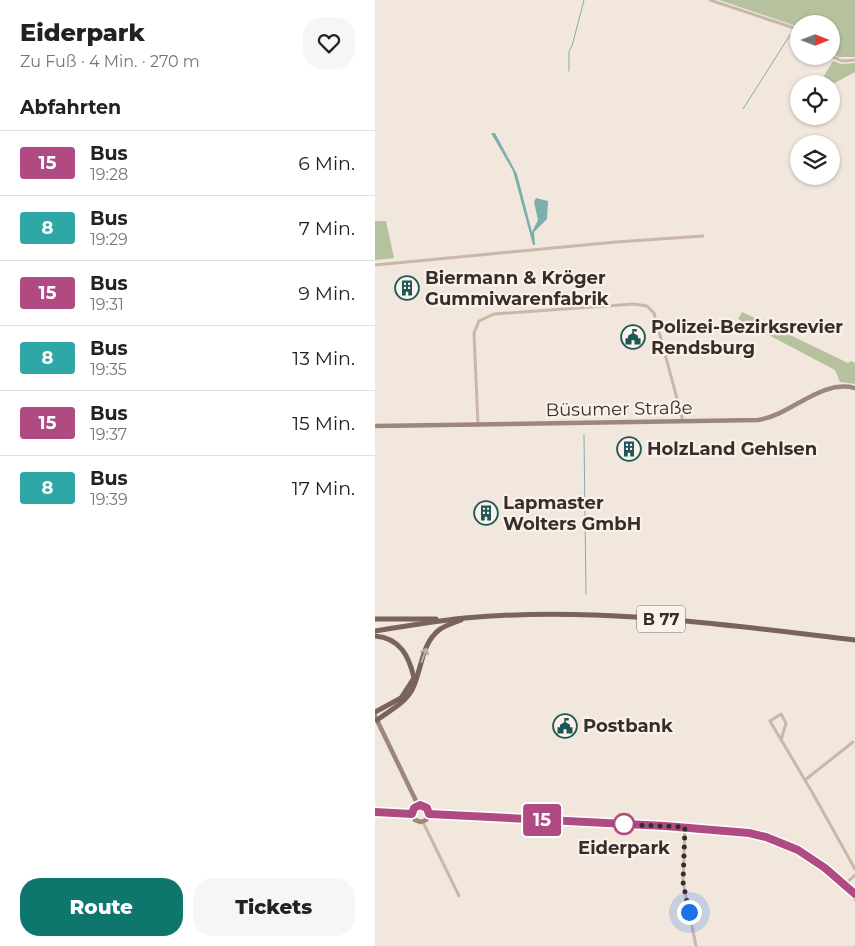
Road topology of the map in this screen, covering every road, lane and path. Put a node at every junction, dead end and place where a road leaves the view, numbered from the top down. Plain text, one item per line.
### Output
1 (710, 0) edge
2 (790, 27) edge
3 (840, 60) edge
4 (855, 60) edge
5 (703, 236) dead end
6 (375, 265) edge
7 (855, 388) edge
8 (683, 421) junction
9 (477, 425) junction
10 (375, 426) edge
11 (467, 618) junction
12 (375, 619) edge
13 (457, 619) junction
14 (375, 632) edge
15 (375, 636) edge
16 (855, 640) edge
17 (375, 712) edge
18 (376, 718) edge
19 (781, 740) junction
20 (853, 742) dead end
21 (805, 780) junction
22 (418, 806) junction
23 (375, 812) edge
24 (412, 814) junction
25 (429, 814) junction
26 (423, 822) junction
27 (685, 827) junction
28 (855, 869) edge
29 (855, 875) edge
30 (844, 885) junction
31 (849, 890) junction
32 (855, 894) edge
33 (459, 896) dead end
34 (855, 898) edge
35 (696, 946) edge

1 - 2 street
3 - 4 street
5 - 6 street
7 - 8 street, Büsumer Straße
8 - 9 street, Büsumer Straße
8 - 9 street
9 - 10 street, Büsumer Straße
11 - 13 main road, B 77
11 - 16 main road, B 77
18 -> 11 main road
12 - 13 main road
13 - 14 main road, B 77
15 - 17 main road
18 - 22 street
19 - 19 street
19 - 21 street
20 - 21 street
21 - 28 street
22 - 24 street
22 - 25 street
23 - 24 street
24 - 26 street
25 - 26 street
25 - 27 street
26 - 33 street
27 - 30 street
27 - 35 street
29 - 30 street
30 - 31 street
31 - 32 street
31 - 34 street

